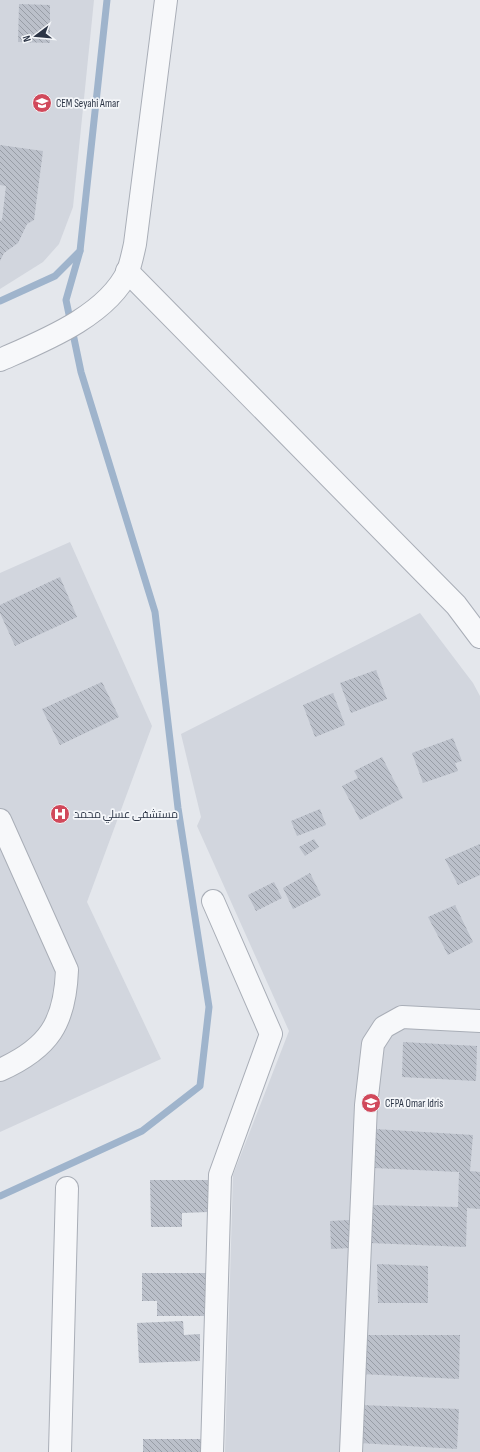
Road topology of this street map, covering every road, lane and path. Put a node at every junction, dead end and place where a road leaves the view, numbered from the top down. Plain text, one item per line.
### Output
1 (166, 0) edge
2 (128, 271) junction
3 (0, 360) edge
4 (480, 637) edge
5 (0, 820) edge
6 (214, 901) dead end
7 (480, 1021) edge
8 (0, 1070) edge
9 (67, 1188) dead end
10 (60, 1452) edge
11 (212, 1452) edge
12 (351, 1452) edge

1 - 2 street
2 - 3 street
2 - 4 street
5 - 8 street
6 - 11 street
7 - 12 street
9 - 10 street

